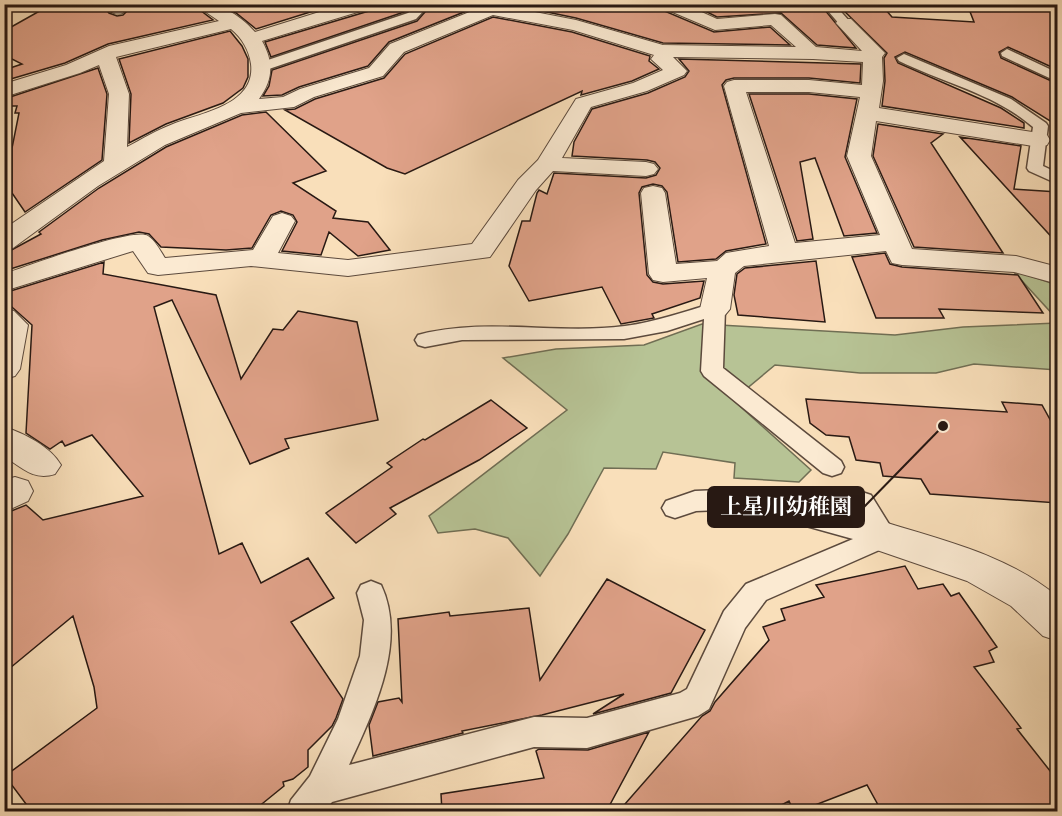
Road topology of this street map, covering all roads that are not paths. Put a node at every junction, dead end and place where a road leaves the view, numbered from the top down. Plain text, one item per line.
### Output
1 (202, 4) edge
2 (365, 4) edge
3 (425, 4) edge
4 (463, 4) edge
5 (547, 4) edge
6 (669, 4) edge
7 (827, 4) edge
8 (491, 8) edge
9 (520, 15) junction
10 (234, 23) junction
11 (845, 23) joint
12 (250, 39) junction
13 (807, 47) dead end
14 (669, 51) junction
15 (1007, 53) dead end
16 (105, 54) junction
17 (872, 57) junction
18 (904, 58) dead end
19 (261, 68) junction
20 (1058, 78) edge
21 (4, 92) edge
22 (869, 102) junction
23 (236, 107) junction
24 (1039, 140) junction
25 (547, 164) junction
26 (115, 165) junction
27 (1058, 179) edge
28 (4, 211) edge
29 (282, 221) dead end
30 (8, 239) edge
31 (896, 242) junction
32 (784, 252) junction
33 (261, 259) junction
34 (725, 268) junction
35 (1058, 276) edge
36 (4, 282) edge
37 (715, 309) junction
38 (4, 317) edge
39 (425, 340) dead end
40 (4, 369) edge
41 (4, 440) edge
42 (42, 465) dead end
43 (832, 467) dead end
44 (862, 502) dead end
45 (675, 508) dead end
46 (884, 537) junction
47 (371, 593) dead end
48 (1058, 623) edge
49 (322, 788) junction
50 (303, 812) edge

1 - 10 street
2 - 12 street
3 - 19 lane
4 - 8 street
5 - 9 street
6 - 13 street
7 - 11 lane
8 - 9 street
8 - 23 street
9 - 14 street
10 - 12 street
10 - 16 street
11 - 17 street
12 - 19 street
14 - 17 street
14 - 25 street
15 - 20 lane
16 - 21 street
16 - 26 street
17 - 22 street
18 - 24 lane
19 - 23 street
22 - 24 street
22 - 31 street
22 - 32 street
23 - 26 street
24 - 27 lane
25 - 33 street
25 - 34 street
26 - 30 street
28 - 30 street
29 - 33 street
31 - 32 street
31 - 35 street
32 - 34 street
33 - 36 street
34 - 37 street
37 - 39 lane
37 - 43 lane
38 - 40 street
41 - 42 street
44 - 46 lane
45 - 46 lane
46 - 48 street
46 - 49 lane
47 - 49 lane
49 - 50 lane

